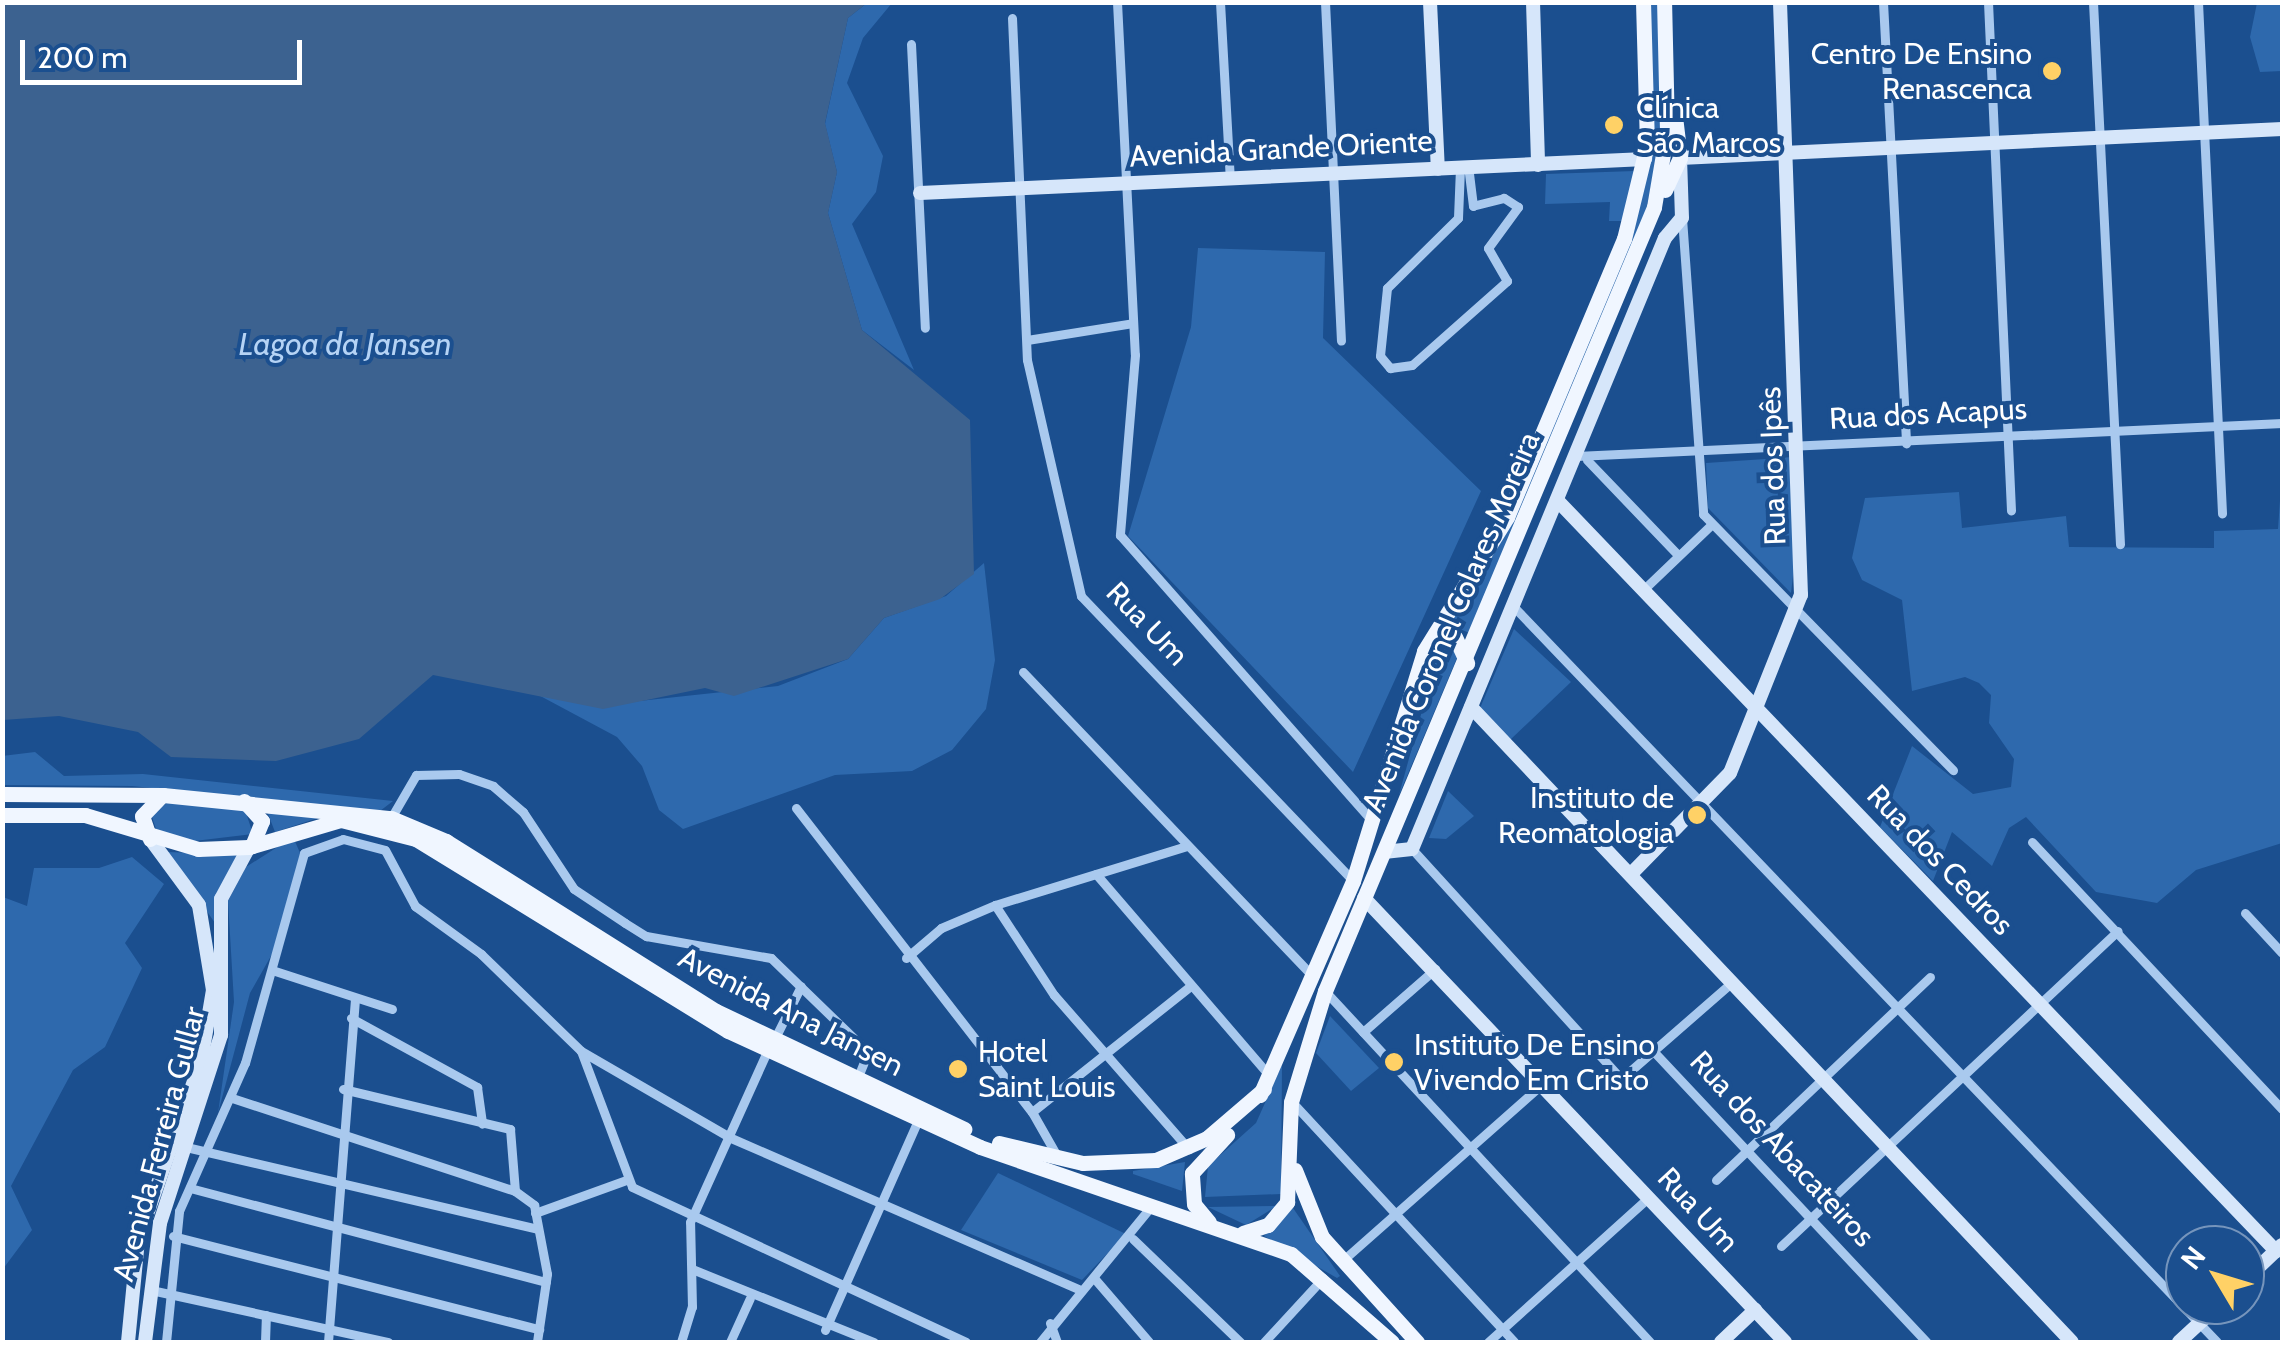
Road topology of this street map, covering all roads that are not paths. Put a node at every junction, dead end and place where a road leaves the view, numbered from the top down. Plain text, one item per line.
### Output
1 (1117, 2) edge
2 (1220, 2) edge
3 (1325, 2) edge
4 (1430, 2) edge
5 (1533, 2) edge
6 (1643, 2) edge
7 (1664, 2) edge
8 (1780, 2) edge
9 (1883, 2) edge
10 (1988, 2) edge
11 (2093, 2) edge
12 (2198, 2) edge
13 (1012, 18) dead end
14 (911, 44) dead end
15 (1667, 89) junction
16 (2282, 129) edge
17 (2204, 133) junction
18 (2098, 138) junction
19 (1994, 143) junction
20 (1890, 148) junction
21 (1788, 154) junction
22 (1680, 158) junction
23 (1645, 159) junction
24 (1538, 164) junction
25 (1464, 168) junction
26 (1438, 169) junction
27 (1333, 174) junction
28 (1230, 179) junction
29 (1126, 184) junction
30 (1019, 189) junction
31 (920, 194) junction
32 (1682, 218) junction
33 (1648, 224) junction
34 (1132, 323) junction
35 (925, 328) dead end
36 (1027, 340) junction
37 (1341, 341) dead end
38 (2282, 423) edge
39 (2220, 426) junction
40 (2115, 432) junction
41 (2010, 438) junction
42 (1906, 443) junction
43 (1801, 449) junction
44 (1698, 454) junction
45 (1582, 458) junction
46 (1557, 500) junction
47 (2011, 510) dead end
48 (2222, 514) dead end
49 (1711, 525) junction
50 (2120, 544) dead end
51 (1678, 555) junction
52 (1643, 590) junction
53 (1513, 606) junction
54 (1797, 612) junction
55 (1024, 672) dead end
56 (1464, 675) junction
57 (1471, 707) junction
58 (1757, 709) junction
59 (1405, 720) junction
60 (1953, 770) dead end
61 (2, 794) edge
62 (163, 795) junction
63 (242, 800) junction
64 (1703, 805) junction
65 (796, 808) dead end
66 (2, 815) edge
67 (391, 818) junction
68 (1373, 822) junction
69 (1394, 827) junction
70 (150, 840) junction
71 (2032, 842) dead end
72 (1188, 846) junction
73 (251, 847) junction
74 (1412, 849) junction
75 (1384, 852) junction
76 (1096, 874) junction
77 (1631, 874) junction
78 (1353, 881) junction
79 (1364, 898) junction
80 (995, 905) junction
81 (2244, 913) dead end
82 (2118, 931) junction
83 (2282, 953) edge
84 (906, 958) junction
85 (1435, 969) junction
86 (274, 971) junction
87 (1313, 976) junction
88 (1930, 977) dead end
89 (1732, 982) junction
90 (802, 986) junction
91 (1189, 987) junction
92 (1325, 991) junction
93 (355, 998) junction
94 (2040, 1004) junction
95 (392, 1009) dead end
96 (1897, 1009) junction
97 (351, 1018) junction
98 (1362, 1032) junction
99 (771, 1044) junction
100 (581, 1051) junction
101 (1656, 1054) junction
102 (1106, 1055) junction
103 (1962, 1077) junction
104 (857, 1078) junction
105 (1823, 1079) junction
106 (1267, 1083) junction
107 (1542, 1084) junction
108 (343, 1089) junction
109 (232, 1098) junction
110 (1291, 1102) junction
111 (2282, 1109) edge
112 (1032, 1112) junction
113 (918, 1120) junction
114 (482, 1124) junction
115 (1312, 1126) junction
116 (184, 1130) junction
117 (338, 1131) junction
118 (730, 1138) junction
119 (1290, 1145) junction
120 (1888, 1146) junction
121 (186, 1147) junction
122 (1189, 1148) junction
123 (1470, 1148) junction
124 (1746, 1151) junction
125 (208, 1152) junction
126 (1058, 1159) junction
127 (626, 1180) junction
128 (1716, 1180) dead end
129 (336, 1183) junction
130 (190, 1188) junction
131 (515, 1192) junction
132 (1648, 1198) junction
133 (1152, 1205) junction
134 (882, 1206) junction
135 (535, 1213) junction
136 (1394, 1215) junction
137 (692, 1217) junction
138 (1810, 1220) junction
139 (1212, 1224) junction
140 (335, 1227) junction
141 (538, 1229) junction
142 (1240, 1234) junction
143 (173, 1236) junction
144 (1133, 1240) junction
145 (1781, 1246) dead end
146 (2280, 1252) edge
147 (1342, 1261) junction
148 (1576, 1262) junction
149 (692, 1269) junction
150 (1325, 1275) junction
151 (332, 1277) junction
152 (1094, 1278) junction
153 (546, 1282) junction
154 (847, 1286) junction
155 (2165, 1287) edge
156 (146, 1289) junction
157 (1079, 1289) junction
158 (173, 1294) junction
159 (750, 1298) junction
160 (1755, 1310) junction
161 (266, 1315) junction
162 (1050, 1323) junction
163 (2198, 1325) edge
164 (329, 1329) junction
165 (539, 1329) junction
166 (826, 1330) junction
167 (1502, 1330) junction
168 (128, 1342) edge
169 (145, 1342) edge
170 (166, 1342) edge
171 (265, 1342) edge
172 (328, 1342) edge
173 (386, 1342) edge
174 (537, 1342) edge
175 (681, 1342) edge
176 (730, 1342) edge
177 (874, 1342) edge
178 (966, 1342) edge
179 (1040, 1342) edge
180 (1057, 1342) edge
181 (1149, 1342) edge
182 (1240, 1342) edge
183 (1264, 1342) edge
184 (1392, 1342) edge
185 (1418, 1342) edge
186 (1488, 1342) edge
187 (1514, 1342) edge
188 (1650, 1342) edge
189 (1721, 1342) edge
190 (1784, 1342) edge
191 (1926, 1342) edge
192 (2072, 1342) edge
193 (2179, 1342) edge

1 - 29 street
2 - 28 street
3 - 27 street
4 - 26 street
5 - 24 street
6 - 23 main road, Avenida Coronel Colares Moreira
7 - 15 main road, Avenida Coronel Colares Moreira
8 - 21 street, Rua dos Ipês
9 - 20 street
10 - 19 street
11 - 18 street
12 - 17 street
13 - 30 street, Rua Um
14 - 31 street
15 - 22 main road
15 - 33 main road, Avenida Coronel Colares Moreira
16 - 17 street
17 - 18 street
17 - 39 street
18 - 19 street
18 - 40 street
19 - 20 street
19 - 41 street
20 - 21 street
20 - 42 street
21 - 22 street
21 - 43 street, Rua dos Ipês
22 - 32 street
22 - 33 main road
23 - 24 street, Avenida Grande Oriente
23 - 59 main road, Avenida Coronel Colares Moreira
24 - 25 street, Avenida Grande Oriente
25 - 25 street
25 - 26 street, Avenida Grande Oriente
26 - 27 street, Avenida Grande Oriente
27 - 28 street, Avenida Grande Oriente
27 - 37 street
28 - 29 street, Avenida Grande Oriente
29 - 30 street, Avenida Grande Oriente
29 - 34 street
30 - 31 street, Avenida Grande Oriente
30 - 36 street, Rua Um
31 - 35 street
32 - 44 street
32 - 45 street
33 - 56 main road, Avenida Coronel Colares Moreira
34 - 36 street
34 - 68 street
36 - 78 street, Rua Um
38 - 39 street, Rua dos Acapus
39 - 40 street, Rua dos Acapus
39 - 48 street
40 - 41 street, Rua dos Acapus
40 - 50 street
41 - 42 street, Rua dos Acapus
41 - 47 street
42 - 43 street, Rua dos Acapus
43 - 44 street, Rua dos Acapus
43 - 54 street, Rua dos Ipês
44 - 45 street, Rua dos Acapus
44 - 49 street
45 - 46 street
45 - 51 street
46 - 52 street, Rua dos Cedros
46 - 53 street
49 - 51 street
49 - 54 street
51 - 52 street
52 - 58 street, Rua dos Cedros
53 - 57 street
53 - 64 street
54 - 58 street, Rua dos Ipês
54 - 60 street
55 - 72 street
56 - 59 main road
56 - 69 main road, Avenida Coronel Colares Moreira
57 - 74 street
57 - 77 street
58 - 64 street, Rua dos Ipês
58 - 94 street, Rua dos Cedros
59 - 68 main road, Avenida Coronel Colares Moreira
61 - 62 main road, Avenida Ana Jansen
62 - 63 main road, Avenida Ana Jansen
62 - 70 main road
63 - 67 main road, Avenida Ana Jansen
63 - 73 main road
64 - 77 street, Rua dos Ipês
64 - 96 street
65 - 84 street
66 - 70 main road
67 - 90 street
67 - 99 main road, Avenida Ana Jansen
68 - 78 main road, Avenida Coronel Colares Moreira
69 - 74 street, Rua dos Abacateiros
69 - 75 main road, Avenida Coronel Colares Moreira
70 - 73 main road
70 - 116 street, Avenida Ferreira Gullar
71 - 82 street
72 - 76 street
72 - 87 street
73 - 99 main road, Avenida Ana Jansen
73 - 116 street, Avenida Ferreira Gullar
74 - 75 street
74 - 101 street, Rua dos Abacateiros
75 - 79 main road, Avenida Coronel Colares Moreira
76 - 80 street
76 - 91 street
77 - 89 street
78 - 87 main road, Avenida Coronel Colares Moreira
79 - 85 street, Rua Um
79 - 92 main road, Avenida Coronel Colares Moreira
80 - 84 street
80 - 102 street
81 - 83 street
82 - 94 street
82 - 111 street
84 - 112 street
85 - 98 street
85 - 107 street, Rua Um
86 - 93 street
86 - 100 street
86 - 109 street
87 - 106 main road, Avenida Coronel Colares Moreira
88 - 96 street
89 - 101 street
89 - 105 street
90 - 99 street
90 - 104 street
91 - 102 street
91 - 106 street
92 - 98 street
92 - 110 main road, Avenida Coronel Colares Moreira
93 - 95 street
93 - 97 street
94 - 103 street
94 - 146 street, Rua dos Cedros
96 - 103 street
96 - 105 street
97 - 108 street
97 - 114 street
98 - 123 street
99 - 104 main road, Avenida Ana Jansen
99 - 113 main road, Avenida Ana Jansen
99 - 118 street
100 - 118 street
100 - 127 street
101 - 124 street, Rua dos Abacateiros
102 - 112 street
102 - 122 street
103 - 120 street
103 - 155 street
104 - 126 main road, Avenida Ana Jansen
105 - 120 street
105 - 124 street
106 - 122 main road, Avenida Ana Jansen
106 - 139 main road, Avenida Coronel Colares Moreira
107 - 123 street
107 - 132 street, Rua Um
108 - 114 street
108 - 117 street
109 - 117 street
109 - 125 street
110 - 115 street
110 - 119 main road
110 - 142 main road, Avenida Coronel Colares Moreira
112 - 126 street
113 - 133 main road, Avenida Ana Jansen
113 - 134 street
114 - 131 street
115 - 119 street
115 - 136 street
116 - 121 street, Avenida Ferreira Gullar
116 - 168 street, Avenida Ferreira Gullar
117 - 129 street
117 - 131 street
118 - 134 street
118 - 137 street
119 - 147 main road
120 - 138 street
120 - 192 street
121 - 125 street
121 - 156 street, Avenida Ferreira Gullar
122 - 126 main road, Avenida Ana Jansen
123 - 136 street
123 - 148 street
124 - 128 street
124 - 138 street, Rua dos Abacateiros
125 - 129 street
125 - 130 street
127 - 135 street
127 - 137 street
129 - 140 street
129 - 141 street
130 - 140 street
130 - 143 street
131 - 135 street
132 - 148 street
132 - 160 street, Rua Um
133 - 139 main road, Avenida Ana Jansen
133 - 144 street
134 - 154 street
134 - 157 street
135 - 141 street
136 - 147 street
136 - 167 street
137 - 149 street
137 - 154 street
138 - 145 street
138 - 191 street, Rua dos Abacateiros
139 - 142 main road, Avenida Ana Jansen
140 - 151 street
140 - 153 street
141 - 153 street
142 - 150 main road, Avenida Ana Jansen
143 - 151 street
143 - 158 street
144 - 152 street
144 - 182 street
147 - 185 main road
148 - 167 street
148 - 188 street
149 - 159 street
149 - 175 street
150 - 183 street
150 - 184 main road, Avenida Ana Jansen
151 - 164 street
151 - 165 street
152 - 157 street
152 - 181 street
153 - 165 street
154 - 166 street
154 - 178 street
156 - 158 street
156 - 169 street, Avenida Ferreira Gullar
157 - 162 street
158 - 161 street
158 - 170 street
159 - 166 street
159 - 176 street
160 - 189 street
160 - 190 street, Rua Um
161 - 164 street
161 - 171 street
162 - 179 street
162 - 180 street
163 - 193 street
164 - 172 street
164 - 173 street
165 - 174 street
166 - 177 street
167 - 186 street
167 - 187 street

